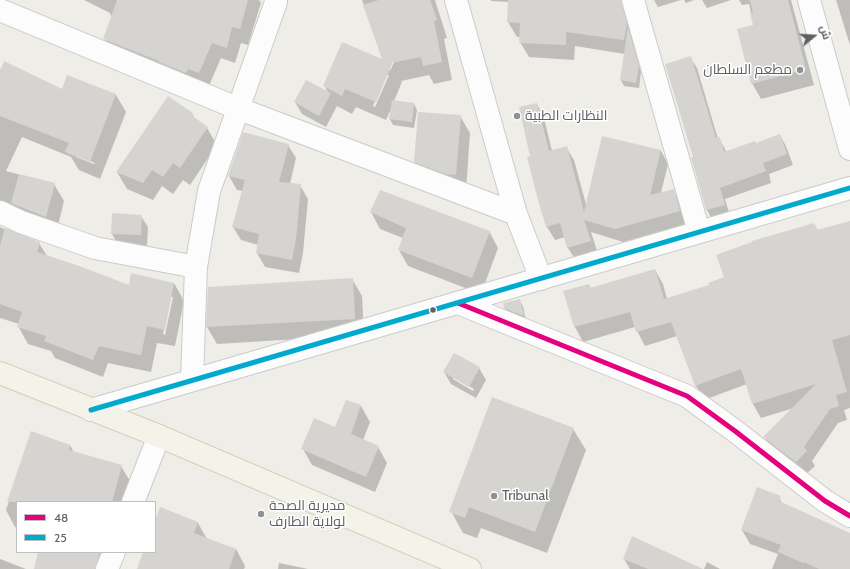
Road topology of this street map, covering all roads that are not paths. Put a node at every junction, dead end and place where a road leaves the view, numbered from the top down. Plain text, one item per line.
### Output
1 (456, 0) edge
2 (633, 0) edge
3 (809, 0) edge
4 (276, 2) dead end
5 (0, 10) edge
6 (237, 108) junction
7 (850, 149) edge
8 (850, 188) edge
9 (0, 212) edge
10 (516, 214) junction
11 (699, 232) junction
12 (196, 267) junction
13 (541, 279) junction
14 (458, 303) junction
15 (0, 373) edge
16 (192, 380) junction
17 (91, 410) junction
18 (159, 436) junction
19 (133, 501) edge
20 (850, 516) edge
21 (114, 553) edge
22 (107, 569) edge
23 (470, 569) edge

1 - 10 street
2 - 11 street
3 - 7 street
4 - 6 street
5 - 6 street
6 - 10 street
6 - 12 street
8 - 11 street
9 - 12 street
10 - 13 street
11 - 13 street
12 - 16 street
13 - 14 street
14 - 16 street
14 - 20 street
15 - 17 main road
16 - 17 street
17 - 18 main road
18 - 19 street
18 - 23 main road
21 - 22 street

